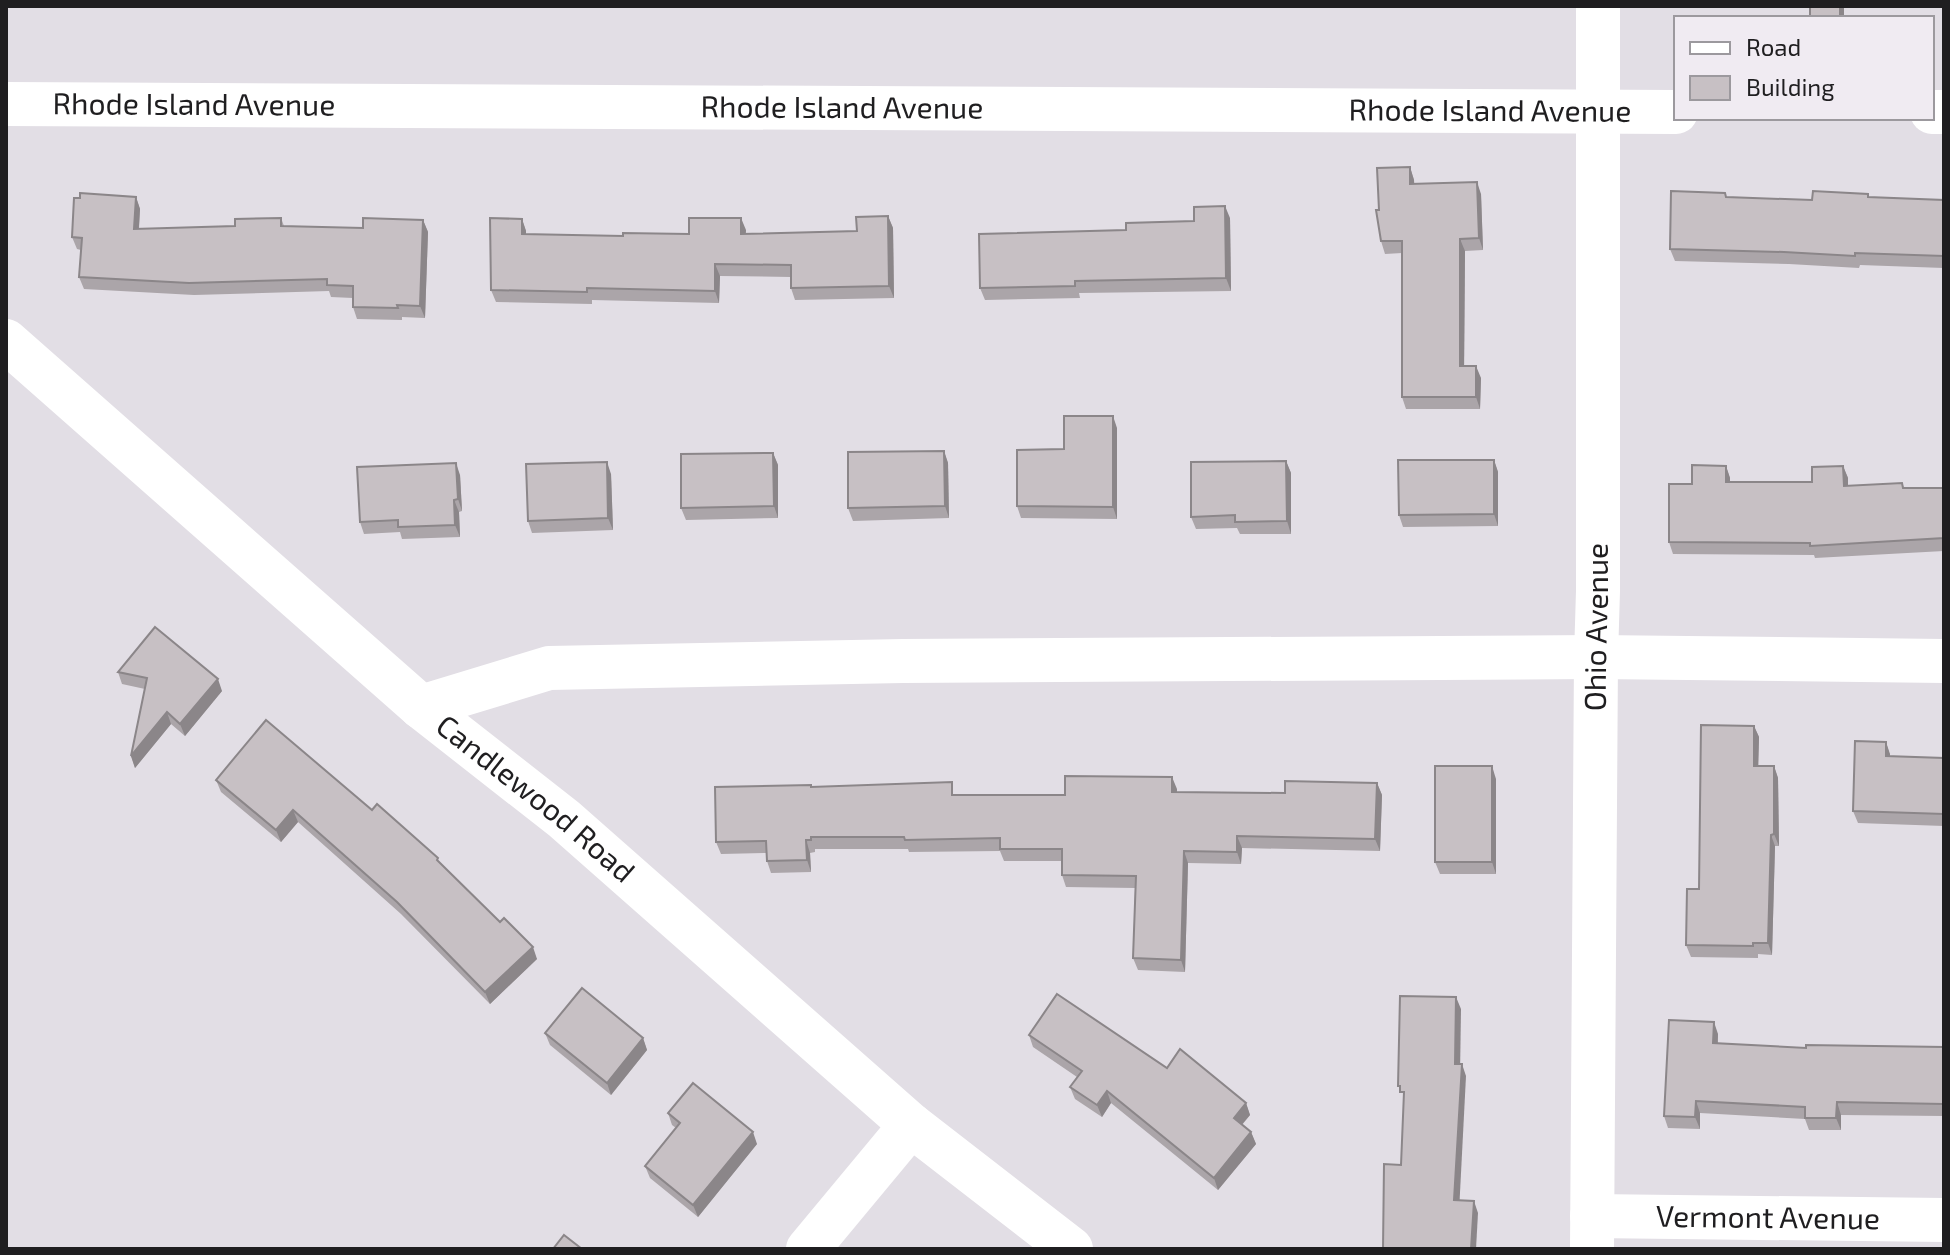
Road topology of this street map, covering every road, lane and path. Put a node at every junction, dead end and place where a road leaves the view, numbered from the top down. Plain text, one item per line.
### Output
1 (1598, 6) edge
2 (6, 104) edge
3 (1597, 112) junction
4 (1674, 112) edge
5 (6, 341) edge
6 (1596, 657) junction
7 (1944, 661) edge
8 (421, 707) junction
9 (911, 1125) junction
10 (1944, 1220) edge
11 (1592, 1232) edge
12 (808, 1249) edge
13 (1071, 1249) edge

1 - 3 street, Ohio Avenue
2 - 3 street, Rhode Island Avenue
3 - 4 street, Rhode Island Avenue
3 - 6 street, Ohio Avenue
5 - 8 street, Candlewood Road
6 - 7 street
6 - 8 street
6 - 11 street, Ohio Avenue
8 - 9 street, Candlewood Road
9 - 12 street
9 - 13 street, Candlewood Road
10 - 11 street, Vermont Avenue

